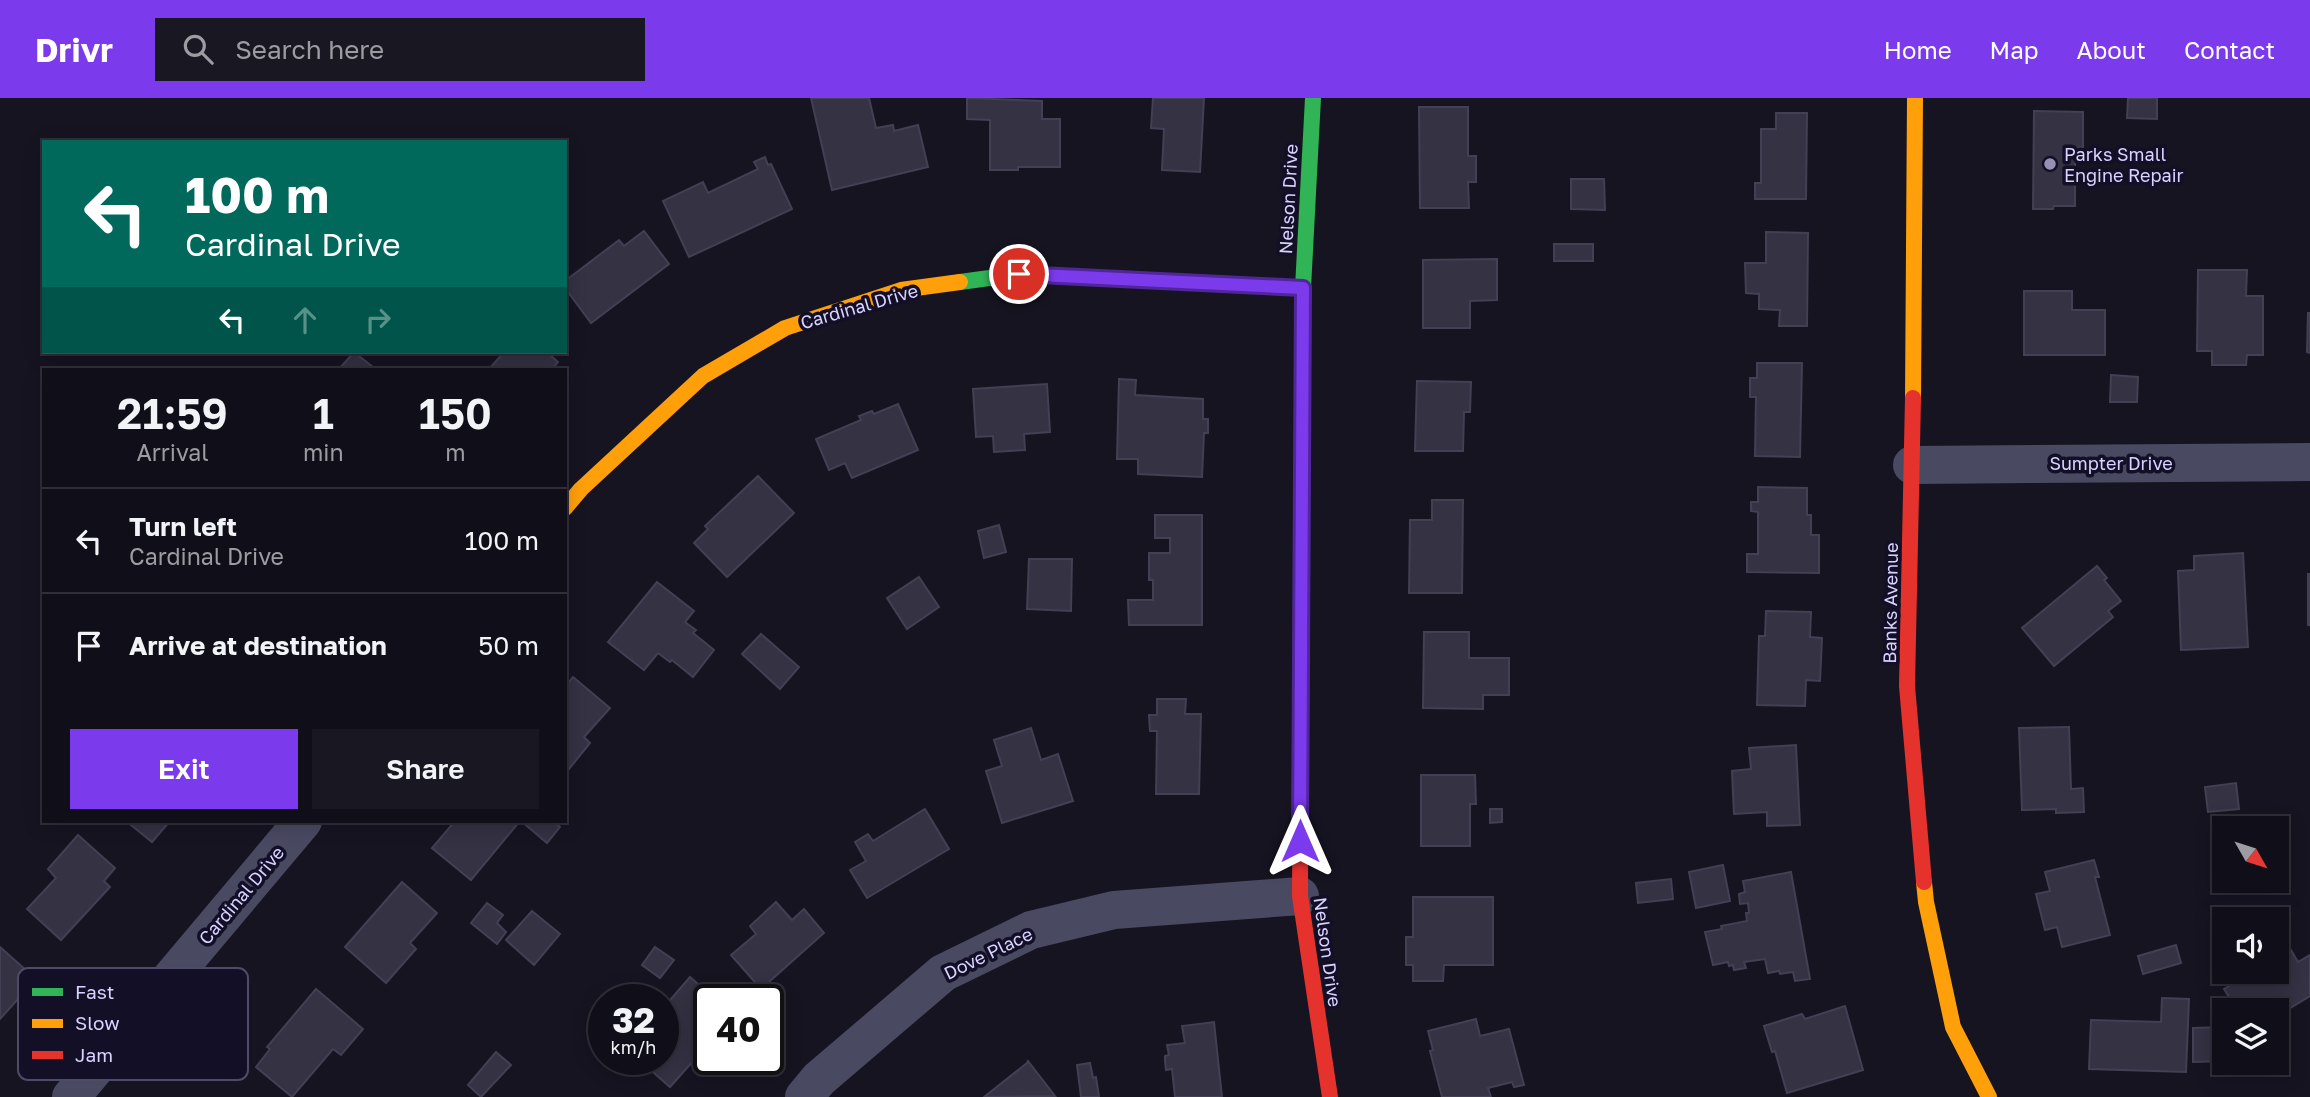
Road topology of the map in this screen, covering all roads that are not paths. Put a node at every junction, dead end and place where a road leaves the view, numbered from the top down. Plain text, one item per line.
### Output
1 (1313, 98) edge
2 (1916, 98) edge
3 (1303, 288) junction
4 (2310, 462) edge
5 (1912, 465) junction
6 (567, 506) edge
7 (301, 823) edge
8 (1300, 896) junction
9 (179, 968) edge
10 (85, 1080) edge
11 (71, 1097) edge
12 (804, 1097) edge
13 (1330, 1097) edge
14 (1989, 1097) edge

1 - 3 street, Nelson Drive
2 - 5 street, Banks Avenue
3 - 6 street, Cardinal Drive
3 - 8 street, Nelson Drive
4 - 5 street, Sumpter Drive
5 - 14 street, Banks Avenue
7 - 9 street, Cardinal Drive
8 - 12 street, Dove Place
8 - 13 street, Nelson Drive
10 - 11 street, Cardinal Drive

